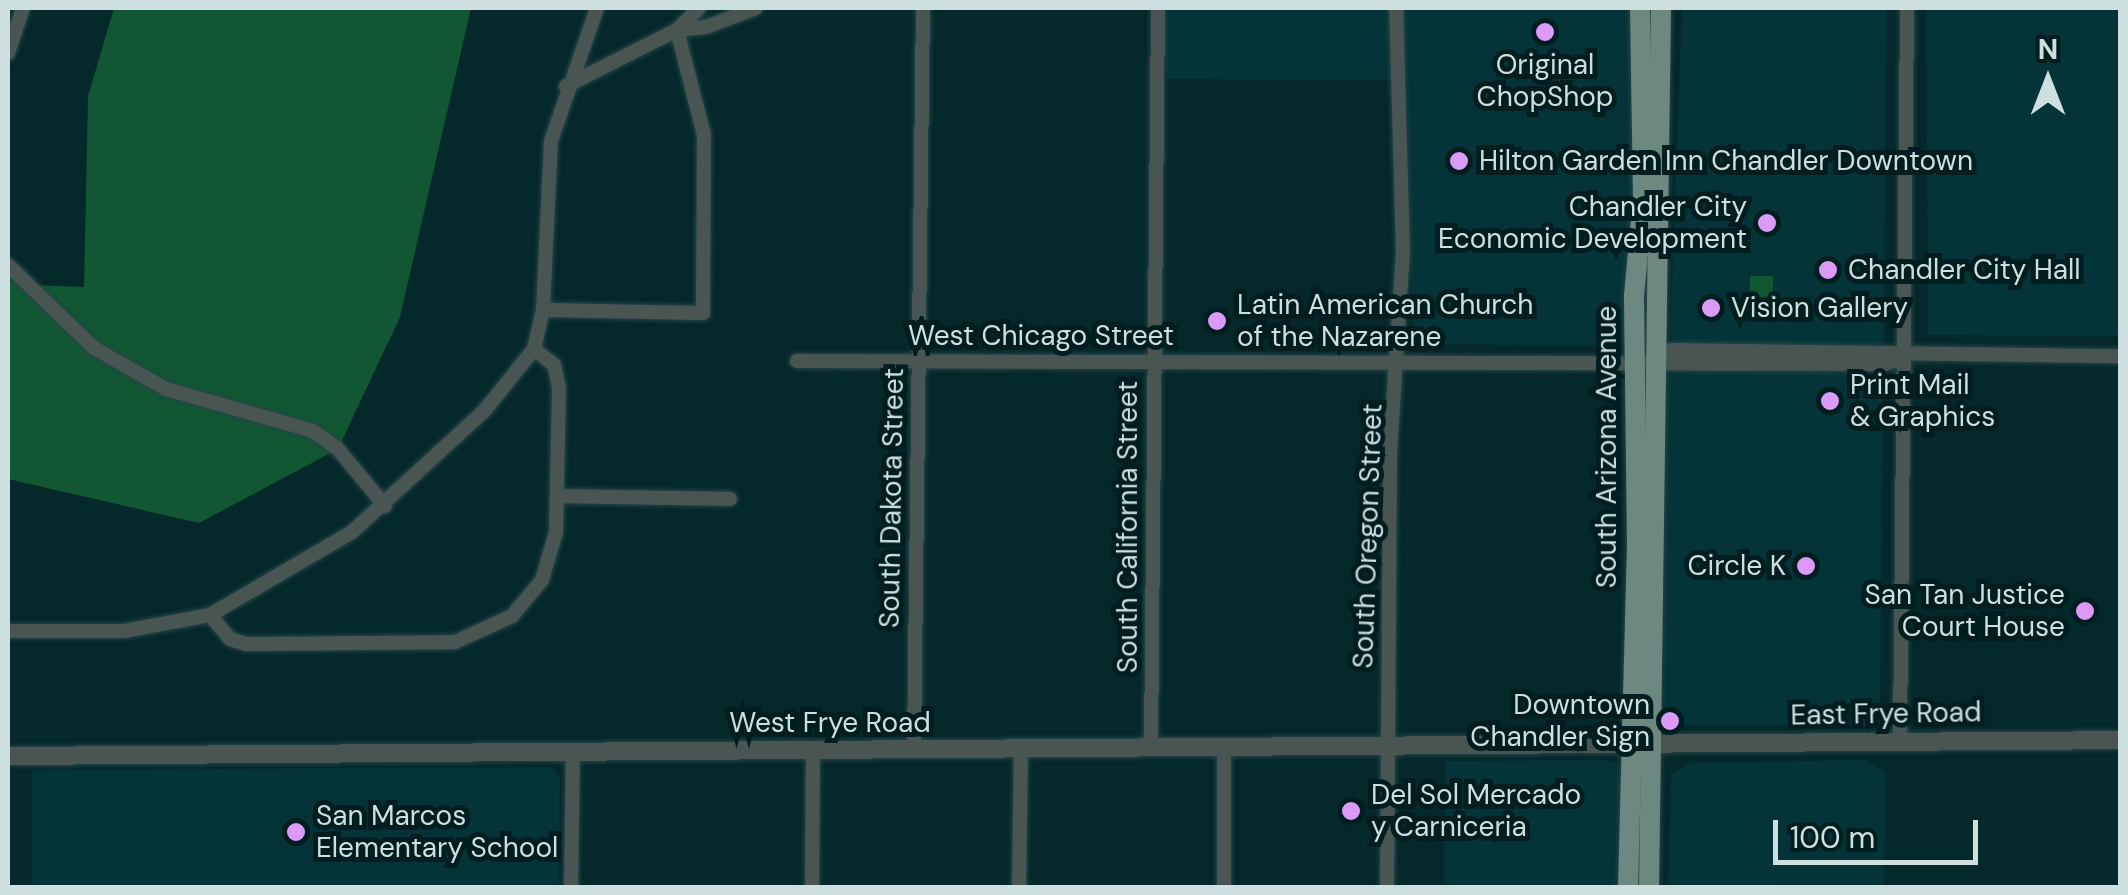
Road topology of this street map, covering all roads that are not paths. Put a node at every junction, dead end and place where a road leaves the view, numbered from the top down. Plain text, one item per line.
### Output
1 (23, 8) edge
2 (597, 8) edge
3 (699, 8) edge
4 (756, 8) edge
5 (923, 8) edge
6 (1158, 8) edge
7 (1396, 8) edge
8 (1640, 8) edge
9 (1661, 8) edge
10 (1907, 8) edge
11 (677, 30) junction
12 (8, 53) edge
13 (566, 86) junction
14 (8, 265) edge
15 (543, 310) junction
16 (534, 349) junction
17 (2120, 356) edge
18 (1906, 357) junction
19 (1643, 359) junction
20 (1154, 360) junction
21 (1400, 360) junction
22 (919, 361) junction
23 (797, 362) dead end
24 (559, 496) junction
25 (730, 499) dead end
26 (385, 506) junction
27 (210, 614) junction
28 (8, 631) edge
29 (1900, 740) junction
30 (2120, 740) edge
31 (1643, 744) junction
32 (1388, 745) junction
33 (1224, 747) junction
34 (1151, 748) junction
35 (1021, 749) junction
36 (813, 750) junction
37 (914, 750) junction
38 (573, 752) junction
39 (8, 756) edge
40 (1639, 877) edge
41 (571, 888) edge
42 (812, 888) edge
43 (1019, 888) edge
44 (1224, 888) edge
45 (1388, 888) edge

1 - 12 street
2 - 13 street
3 - 11 street
4 - 11 street
5 - 22 street, South Dakota Street
6 - 20 street, South California Street
7 - 21 street, South Oregon Street
8 - 19 main road, South Arizona Avenue
9 - 19 main road, South Arizona Avenue
10 - 18 street
11 - 13 street
11 - 15 street
13 - 15 street
14 - 26 street
15 - 16 street
16 - 24 street
16 - 26 street
17 - 18 street, West Chicago Street
18 - 19 street, West Chicago Street
18 - 29 street
19 - 21 street, West Chicago Street
19 - 31 main road, South Arizona Avenue
20 - 21 street, West Chicago Street
20 - 22 street, West Chicago Street
20 - 34 street, South California Street
21 - 32 street, South Oregon Street
22 - 23 street, West Chicago Street
22 - 37 street, South Dakota Street
24 - 25 street
24 - 27 street
26 - 27 street
27 - 28 street
29 - 30 street, East Frye Road
29 - 31 street, East Frye Road
31 - 32 street, West Frye Road
31 - 40 main road, South Arizona Avenue
32 - 33 street, West Frye Road
32 - 45 street, South Oregon Street
33 - 34 street, West Frye Road
33 - 44 street
34 - 35 street, West Frye Road
35 - 37 street, West Frye Road
35 - 43 street
36 - 37 street, West Frye Road
36 - 38 street, West Frye Road
36 - 42 street
38 - 39 street, West Frye Road
38 - 41 street

